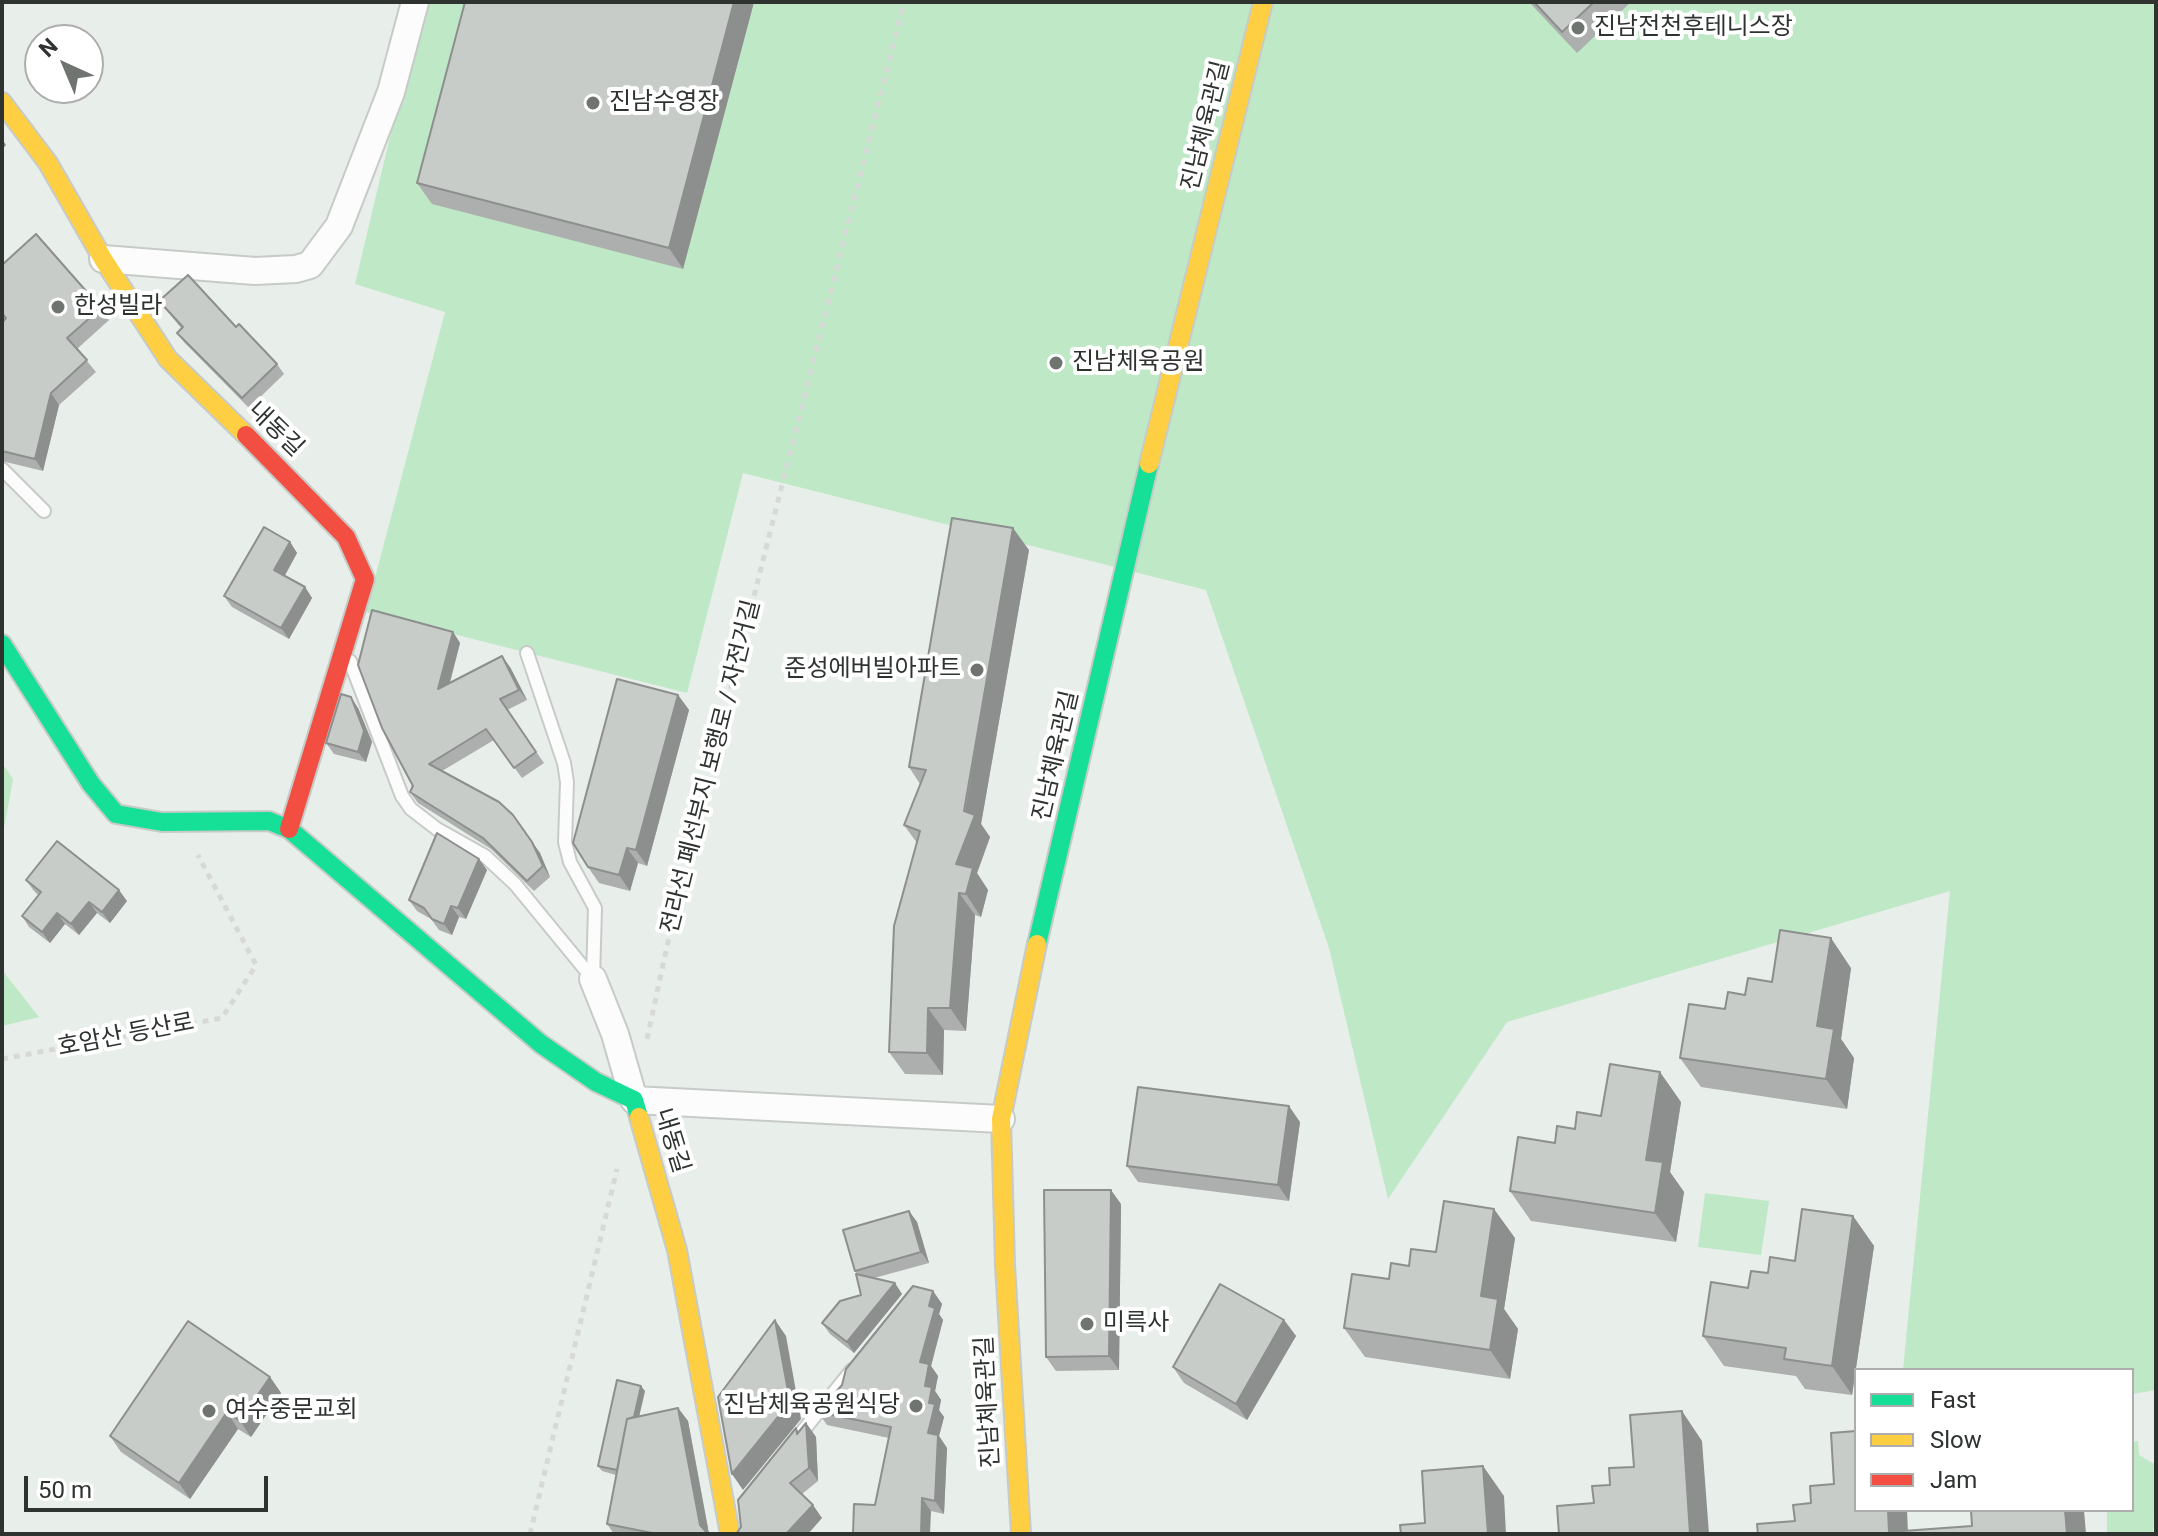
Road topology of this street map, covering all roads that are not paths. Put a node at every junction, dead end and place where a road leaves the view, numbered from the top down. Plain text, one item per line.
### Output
1 (415, 2) edge
2 (1263, 2) edge
3 (2, 102) edge
4 (103, 259) junction
5 (2, 469) edge
6 (44, 511) dead end
7 (2, 644) edge
8 (344, 645) junction
9 (527, 653) dead end
10 (289, 829) junction
11 (593, 979) junction
12 (634, 1100) junction
13 (1001, 1119) junction
14 (865, 1354) edge
15 (787, 1451) edge
16 (732, 1523) edge
17 (1021, 1534) edge

1 - 4 street
2 - 13 street, 진남체육관길
3 - 4 street, 내동길
4 - 8 street, 내동길
5 - 6 lane
7 - 10 street, 내동길
8 - 10 street, 내동길
8 - 11 lane
9 - 11 lane
10 - 12 street, 내동길
11 - 12 street
12 - 13 street
12 - 16 street, 내동길
13 - 17 street, 진남체육관길
14 - 15 lane

